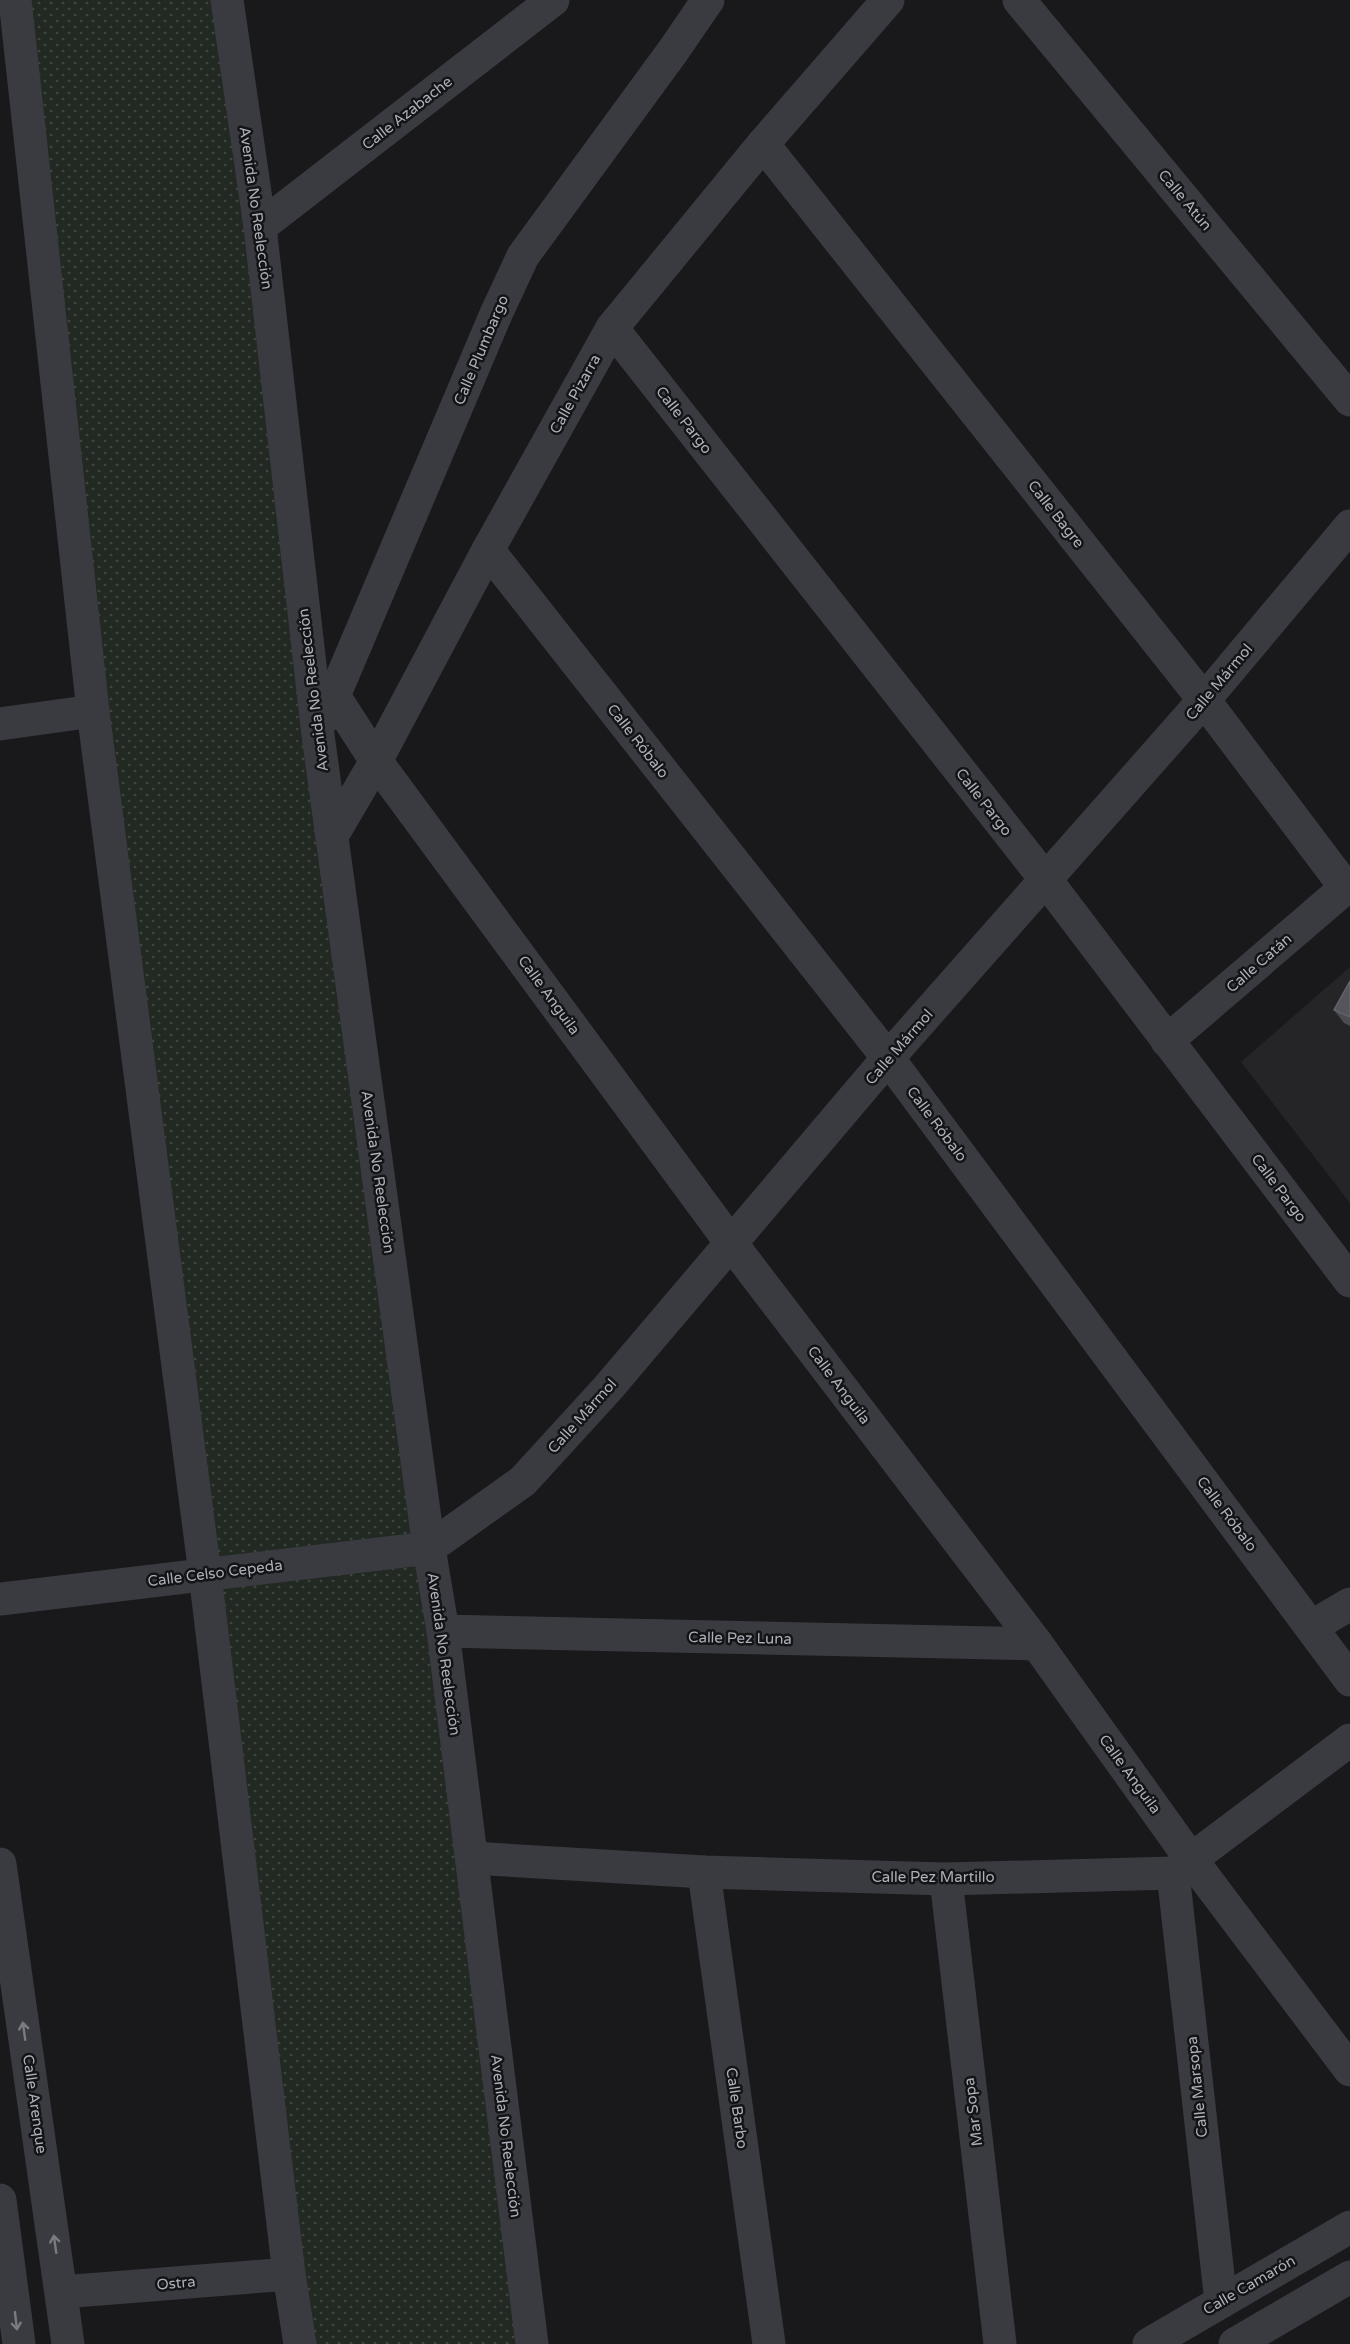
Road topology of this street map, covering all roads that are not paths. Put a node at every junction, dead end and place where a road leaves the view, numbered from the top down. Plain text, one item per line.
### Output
1 (15, 0) edge
2 (226, 0) edge
3 (553, 0) edge
4 (708, 0) edge
5 (888, 0) edge
6 (1019, 0) edge
7 (762, 144) junction
8 (260, 226) junction
9 (612, 328) junction
10 (1350, 400) edge
11 (1350, 526) edge
12 (488, 550) junction
13 (334, 696) junction
14 (1204, 700) junction
15 (93, 711) junction
16 (0, 724) edge
17 (318, 735) junction
18 (376, 761) junction
19 (332, 836) junction
20 (1046, 880) junction
21 (1348, 886) edge
22 (1167, 1041) junction
23 (888, 1058) junction
24 (731, 1243) junction
25 (1350, 1281) edge
26 (429, 1548) junction
27 (205, 1574) junction
28 (0, 1599) edge
29 (1350, 1604) edge
30 (1311, 1627) junction
31 (442, 1631) junction
32 (1037, 1644) junction
33 (1350, 1680) edge
34 (1350, 1740) edge
35 (472, 1858) junction
36 (0, 1864) edge
37 (1181, 1866) junction
38 (704, 1872) junction
39 (946, 1879) junction
40 (1350, 2070) edge
41 (0, 2200) edge
42 (1350, 2227) edge
43 (289, 2274) junction
44 (1350, 2277) edge
45 (5, 2279) edge
46 (62, 2292) junction
47 (1221, 2302) junction
48 (19, 2344) edge
49 (68, 2344) edge
50 (300, 2344) edge
51 (532, 2344) edge
52 (769, 2344) edge
53 (1000, 2344) edge
54 (1149, 2344) edge
55 (1235, 2344) edge

1 - 15 street
2 - 8 street, Avenida No Reelección
3 - 8 street, Calle Azabache
4 - 13 street, Calle Plumbargo
5 - 7 street, Calle Pizarra
6 - 10 street, Calle Atún
7 - 9 street, Calle Pizarra
7 - 14 street, Calle Bagre
8 - 17 street, Avenida No Reelección
9 - 12 street, Calle Pizarra
9 - 20 street, Calle Pargo
11 - 14 street, Calle Mármol
12 - 18 street, Calle Pizarra
12 - 23 street, Calle Róbalo
13 - 17 street, Calle Plumbargo
13 - 18 street, Calle Anguila
14 - 20 street, Calle Mármol
14 - 21 street, Calle Bagre
15 - 16 street
15 - 27 street
17 - 19 street, Avenida No Reelección
18 - 19 street, Calle Pizarra
18 - 24 street, Calle Anguila
19 - 26 street, Avenida No Reelección
20 - 22 street, Calle Pargo
20 - 23 street, Calle Mármol
21 - 22 street, Calle Catán
22 - 25 street, Calle Pargo
23 - 24 street, Calle Mármol
23 - 30 street, Calle Róbalo
24 - 26 street, Calle Mármol
24 - 32 street, Calle Anguila
26 - 27 street, Calle Celso Cepeda
26 - 31 street, Avenida No Reelección
27 - 28 street, Calle Celso Cepeda
27 - 43 street
29 - 30 street
30 - 33 street, Calle Róbalo
31 - 32 street, Calle Pez Luna
31 - 35 street, Avenida No Reelección
32 - 37 street, Calle Anguila
34 - 37 street
35 - 38 street, Calle Pez Martillo
35 - 51 street, Avenida No Reelección
46 -> 36 street, Calle Arenque
37 - 39 street, Calle Pez Martillo
37 - 40 street, Calle Anguila
37 - 47 street, Calle Marsopa
38 - 39 street, Calle Pez Martillo
38 - 52 street, Calle Barbo
39 - 53 street, Mar Sopa
41 - 45 street
42 - 47 street, Calle Camarón
43 - 46 street, Ostra
43 - 50 street
44 - 55 street
45 -> 48 street
46 - 49 street, Calle Arenque
47 - 54 street, Calle Camarón

